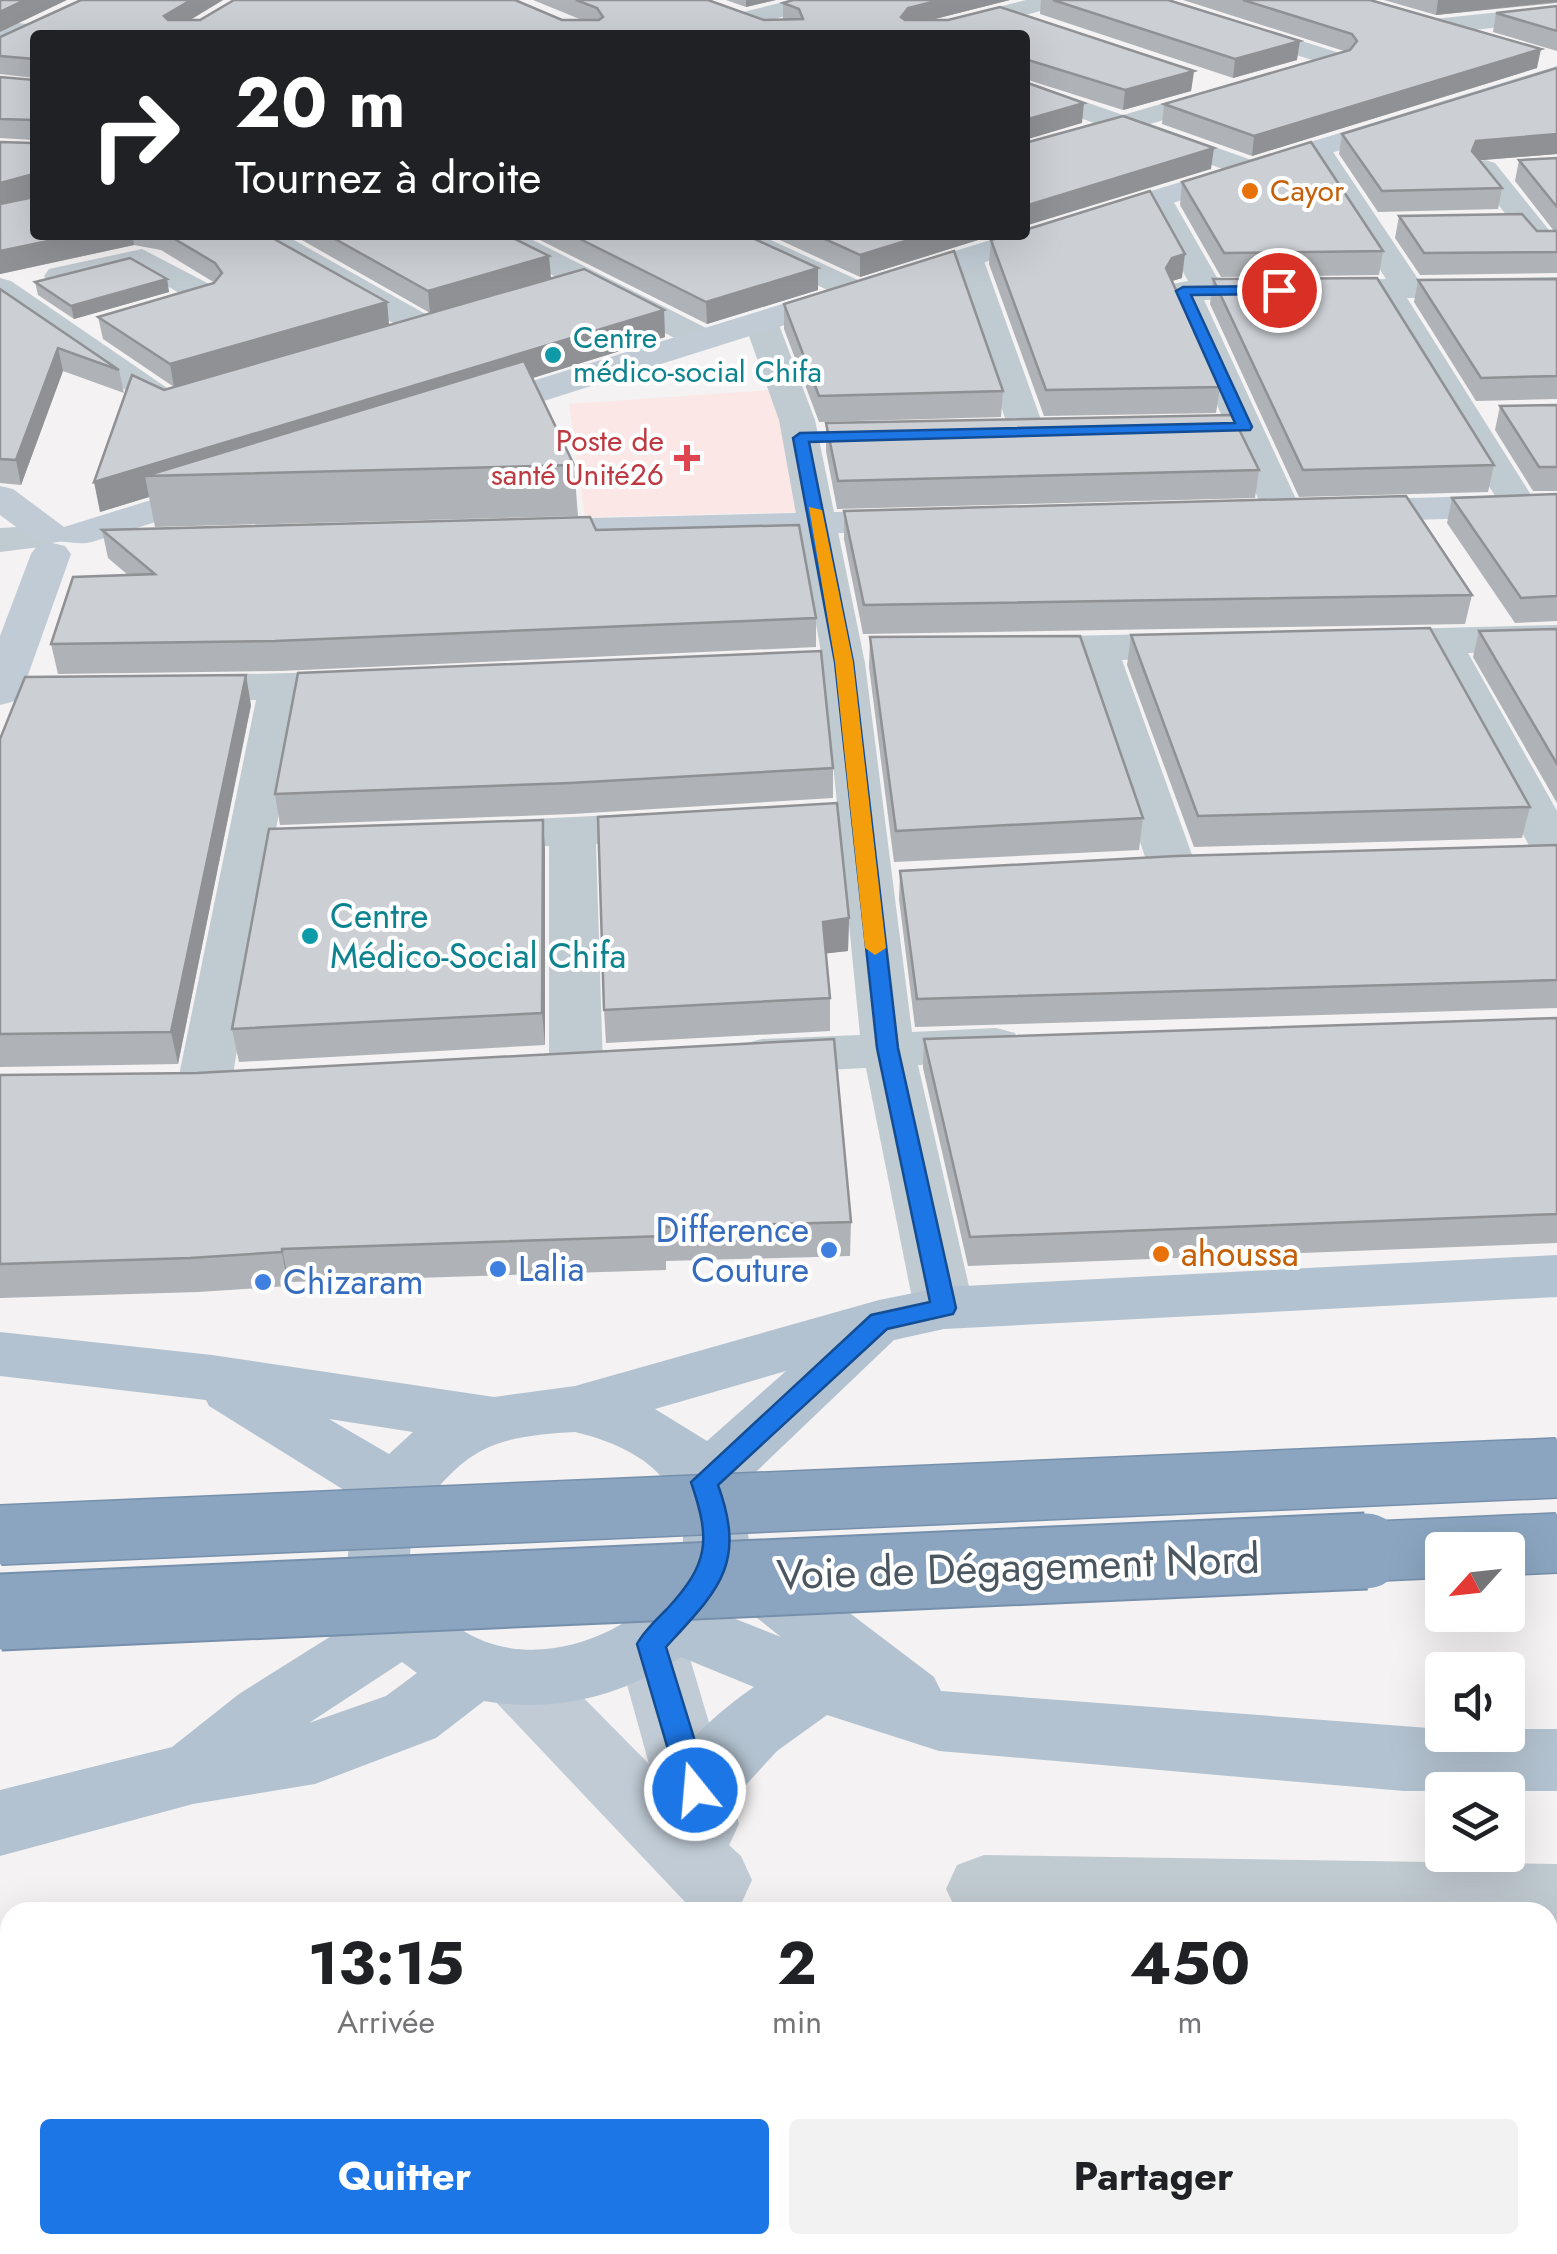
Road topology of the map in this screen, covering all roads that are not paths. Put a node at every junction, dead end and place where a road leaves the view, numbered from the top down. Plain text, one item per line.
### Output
1 (823, 0) edge
2 (1055, 0) edge
3 (1518, 0) edge
4 (789, 3) edge
5 (1142, 9) edge
6 (1001, 14) junction
7 (1557, 14) edge
8 (1426, 24) junction
9 (48, 28) edge
10 (0, 29) edge
11 (774, 30) edge
12 (937, 30) edge
13 (1051, 30) edge
14 (30, 35) edge
15 (0, 46) edge
16 (1504, 47) edge
17 (1551, 64) edge
18 (1196, 79) edge
19 (1030, 90) edge
20 (1232, 91) junction
21 (1122, 124) junction
22 (1317, 148) junction
23 (1030, 151) edge
24 (1521, 168) edge
25 (1250, 170) junction
26 (1158, 198) junction
27 (1487, 222) edge
28 (1527, 222) junction
29 (1407, 224) edge
30 (1367, 225) junction
31 (1030, 238) edge
32 (509, 240) edge
33 (749, 240) edge
34 (1025, 240) edge
35 (264, 246) edge
36 (968, 258) junction
37 (1557, 260) edge
38 (211, 266) edge
39 (175, 276) junction
40 (588, 280) junction
41 (1557, 286) edge
42 (1397, 289) junction
43 (1209, 291) junction
44 (858, 292) junction
45 (534, 296) edge
46 (1, 300) edge
47 (462, 318) edge
48 (761, 322) junction
49 (426, 328) junction
50 (68, 335) junction
51 (390, 339) edge
52 (704, 340) junction
53 (224, 388) edge
54 (1501, 415) edge
55 (1464, 416) junction
56 (438, 422) edge
57 (1244, 427) junction
58 (1205, 428) edge
59 (1067, 430) edge
60 (1028, 431) junction
61 (933, 434) edge
62 (248, 481) edge
63 (0, 497) edge
64 (1538, 506) edge
65 (1283, 512) junction
66 (1244, 513) edge
67 (953, 521) edge
68 (817, 524) junction
69 (518, 532) edge
70 (48, 540) edge
71 (179, 541) edge
72 (1557, 638) edge
73 (1440, 641) junction
74 (1326, 644) edge
75 (1249, 645) edge
76 (1096, 649) junction
77 (979, 650) edge
78 (416, 682) edge
79 (280, 688) junction
80 (140, 690) edge
81 (13, 691) edge
82 (726, 823) edge
83 (572, 832) junction
84 (248, 844) junction
85 (1544, 855) edge
86 (1172, 867) edge
87 (1045, 1044) edge
88 (888, 1048) junction
89 (712, 1059) edge
90 (576, 1067) edge
91 (262, 1082) edge
92 (204, 1085) junction
93 (148, 1086) edge
94 (1557, 1276) edge
95 (944, 1308) junction
96 (880, 1322) junction
97 (0, 1354) edge
98 (212, 1378) junction
99 (575, 1409) junction
100 (491, 1420) junction
101 (1557, 1468) edge
102 (704, 1482) junction
103 (396, 1490) junction
104 (0, 1535) edge
105 (1557, 1544) edge
106 (716, 1549) junction
107 (0, 1612) edge
108 (404, 1625) junction
109 (662, 1634) junction
110 (496, 1674) junction
111 (822, 1684) junction
112 (939, 1721) junction
113 (1557, 1760) edge
114 (192, 1773) junction
115 (695, 1790) junction
116 (0, 1823) edge
117 (984, 1888) dead end
118 (721, 1896) edge
119 (1557, 1898) edge

1 - 4 street
2 - 6 street
3 - 8 street
4 - 11 street
5 - 20 street
6 - 12 street
6 - 13 street
7 - 8 street
8 - 16 street
9 - 10 street
14 - 15 street
17 - 22 street
18 - 20 street
19 - 21 street
20 - 21 street
21 - 23 street
21 - 25 street
22 - 25 street
22 - 30 street
24 - 28 street
25 - 26 street
26 - 31 street
26 - 43 street
27 - 28 street
28 - 37 street
29 - 30 street
30 - 42 street
32 - 40 street
33 - 44 street
34 - 36 street
35 - 49 street
36 - 44 street
36 - 60 street
38 - 39 street
39 - 46 street
39 - 50 street
40 - 45 street
40 - 52 street
41 - 42 street
42 - 43 street
42 - 55 street
43 - 57 street
44 - 48 street
46 - 50 street
47 - 49 street
48 - 52 street
48 - 68 street
49 - 51 street
50 - 53 street
52 - 56 street
54 - 55 street
55 - 64 street
57 - 58 street
57 - 65 street
59 - 60 street
60 - 61 street
62 - 70 street
63 - 70 street
64 - 65 street
65 - 66 street
67 - 68 street
68 - 69 street
68 - 88 street
70 - 71 street
70 - 81 street
72 - 73 street
73 - 74 street
73 - 85 street
75 - 76 street
76 - 77 street
76 - 86 street
78 - 79 street
79 - 80 street
79 - 84 street
82 - 83 street
83 - 84 street
83 - 90 street
84 - 92 street
87 - 88 street
88 - 89 street
88 - 95 street
91 - 92 street
92 - 93 street
94 - 95 main road
95 - 96 main road
96 - 99 main road
96 - 102 main road
97 - 98 main road
98 - 100 main road
98 - 103 main road
99 - 100 main road
99 - 102 main road
100 - 103 main road
101 - 104 highway, Voie de Dégagement Nord, bridge
102 - 106 main road
103 - 108 main road
105 - 107 highway, Voie de Dégagement Nord, bridge
106 - 109 main road
106 - 112 main road
108 - 110 main road
108 - 114 main road
109 - 110 main road
109 - 111 main road
109 - 115 street
110 - 114 main road
110 - 118 street
111 - 112 main road
111 - 115 main road
112 - 113 main road
114 - 116 main road
115 - 118 street
117 - 119 street

